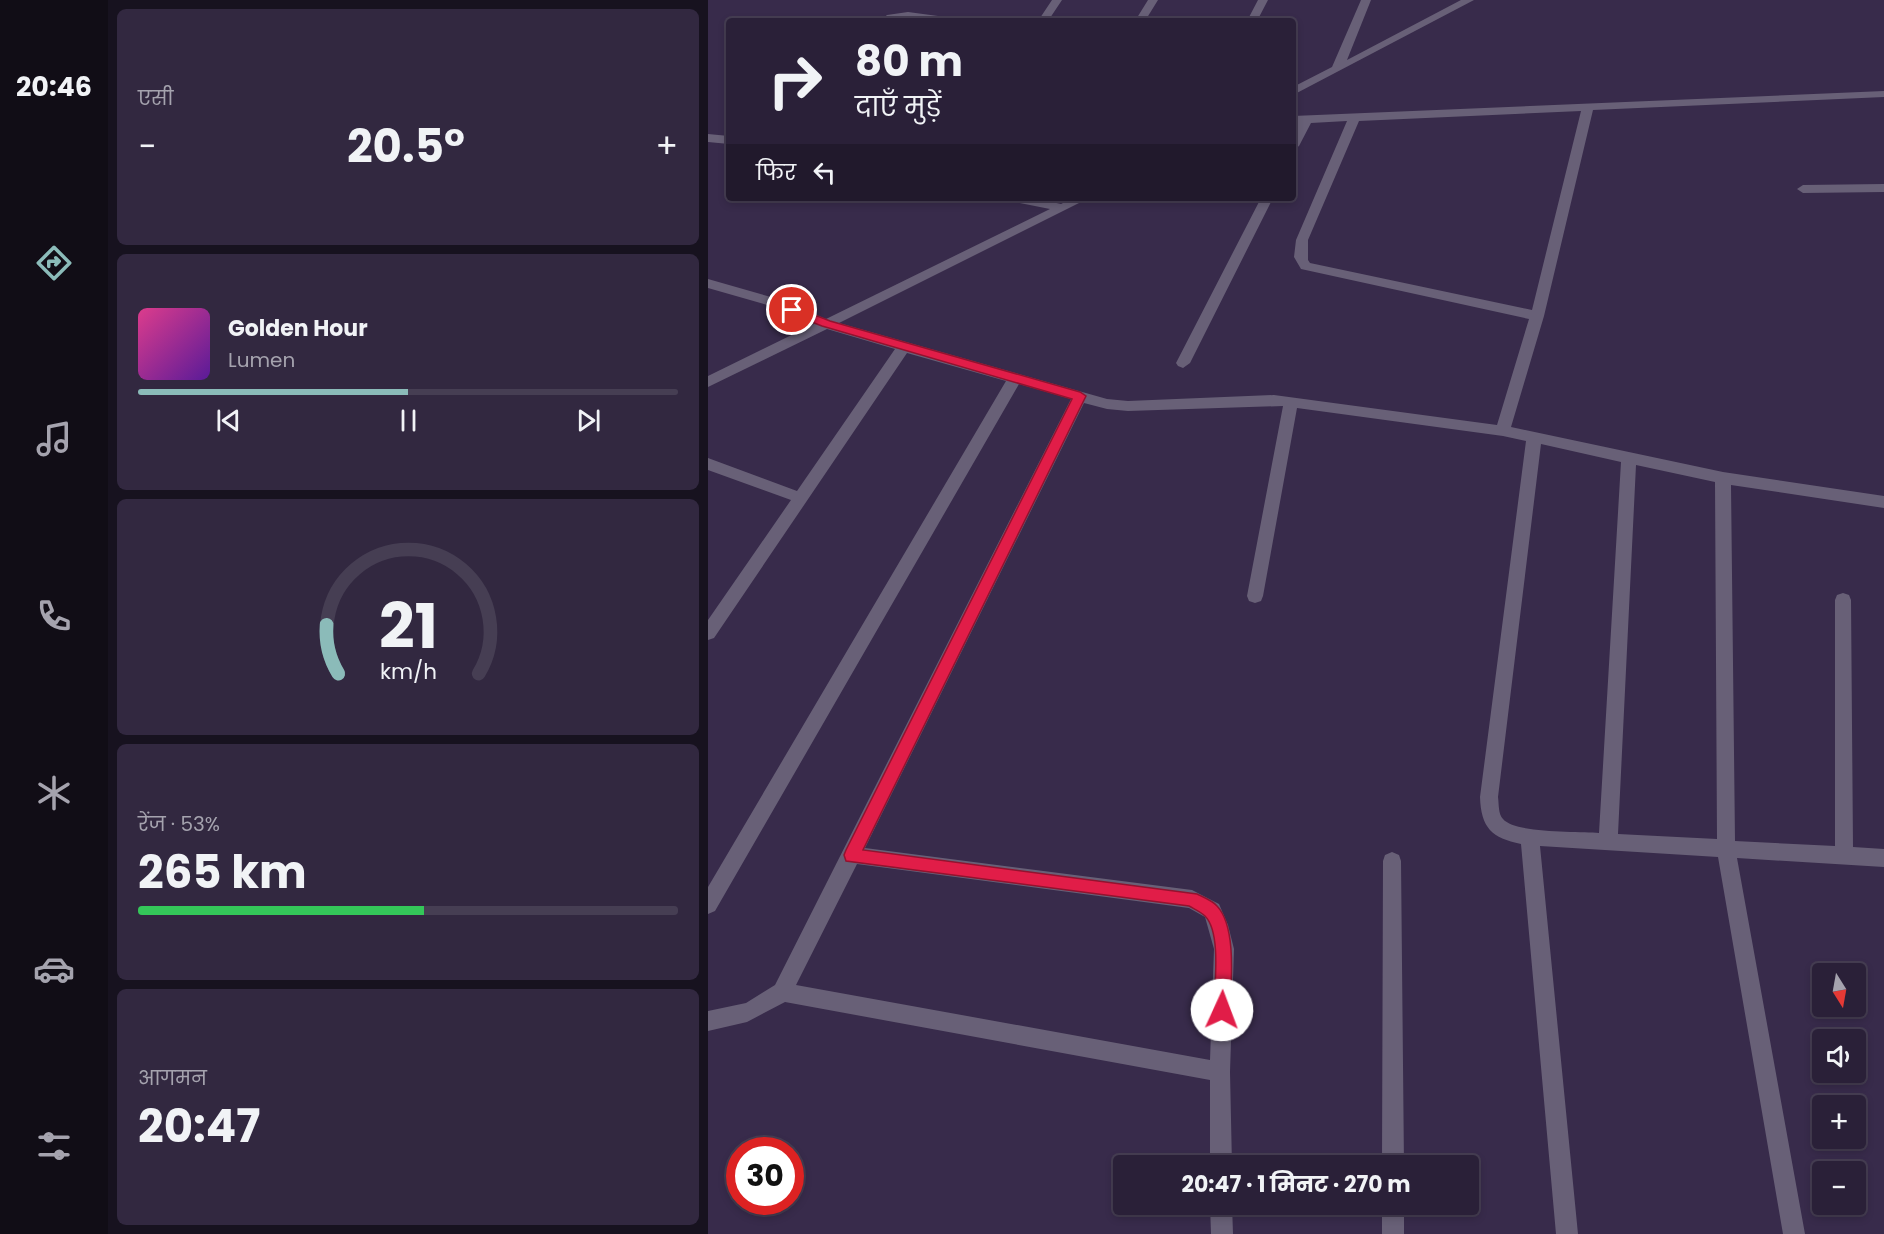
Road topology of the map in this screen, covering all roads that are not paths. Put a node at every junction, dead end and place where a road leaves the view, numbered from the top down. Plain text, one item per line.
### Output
1 (1057, 0) edge
2 (1153, 0) edge
3 (1263, 0) edge
4 (1366, 0) edge
5 (1469, 0) edge
6 (890, 18) edge
7 (924, 18) edge
8 (1045, 18) edge
9 (1142, 18) edge
10 (1254, 18) edge
11 (1337, 69) junction
12 (1296, 90) edge
13 (1884, 94) edge
14 (1588, 108) junction
15 (1354, 118) junction
16 (1299, 120) edge
17 (708, 138) edge
18 (726, 140) edge
19 (1884, 188) edge
20 (1803, 189) dead end
21 (1029, 201) edge
22 (1077, 201) edge
23 (1265, 201) edge
24 (1063, 208) junction
25 (708, 283) edge
26 (1537, 316) junction
27 (826, 324) junction
28 (904, 347) junction
29 (1183, 363) dead end
30 (1015, 378) junction
31 (708, 382) edge
32 (1080, 396) junction
33 (1291, 403) junction
34 (1503, 431) junction
35 (1534, 437) junction
36 (1629, 458) junction
37 (708, 464) edge
38 (1724, 478) junction
39 (801, 498) junction
40 (1884, 502) edge
41 (1255, 596) dead end
42 (1843, 600) dead end
43 (708, 633) edge
44 (1530, 837) junction
45 (1608, 842) junction
46 (1726, 847) junction
47 (852, 855) junction
48 (1844, 856) junction
49 (1884, 858) edge
50 (1392, 861) dead end
51 (708, 904) edge
52 (782, 992) junction
53 (708, 1021) edge
54 (1220, 1072) junction
55 (1221, 1155) edge
56 (1393, 1155) edge
57 (1221, 1215) edge
58 (1393, 1215) edge
59 (1222, 1234) edge
60 (1393, 1234) edge
61 (1567, 1234) edge
62 (1794, 1234) edge

1 - 8 street
2 - 9 street
3 - 10 street
4 - 11 street
5 - 11 street
6 - 7 street
11 - 12 street
13 - 14 street
14 - 15 street
14 - 26 street
15 - 16 street
15 - 26 street
17 - 18 street
19 - 20 street
21 - 24 street
22 - 24 street
23 - 29 street
24 - 27 street
25 - 27 street
26 - 34 street
27 - 28 street
27 - 31 street
28 - 30 street
28 - 39 street
30 - 32 street
30 - 51 street
32 - 33 street
32 - 47 street
33 - 34 street
33 - 41 street
34 - 35 street
35 - 36 street
35 - 44 street
36 - 38 street
36 - 45 street
37 - 39 street
38 - 40 street
38 - 46 street
39 - 43 street
42 - 48 street
44 - 45 street
44 - 61 street
45 - 46 street
46 - 48 street
46 - 62 street
47 - 52 street
47 - 54 street
48 - 49 street
50 - 56 street
52 - 53 street
52 - 54 street
54 - 55 street
57 - 59 street
58 - 60 street

